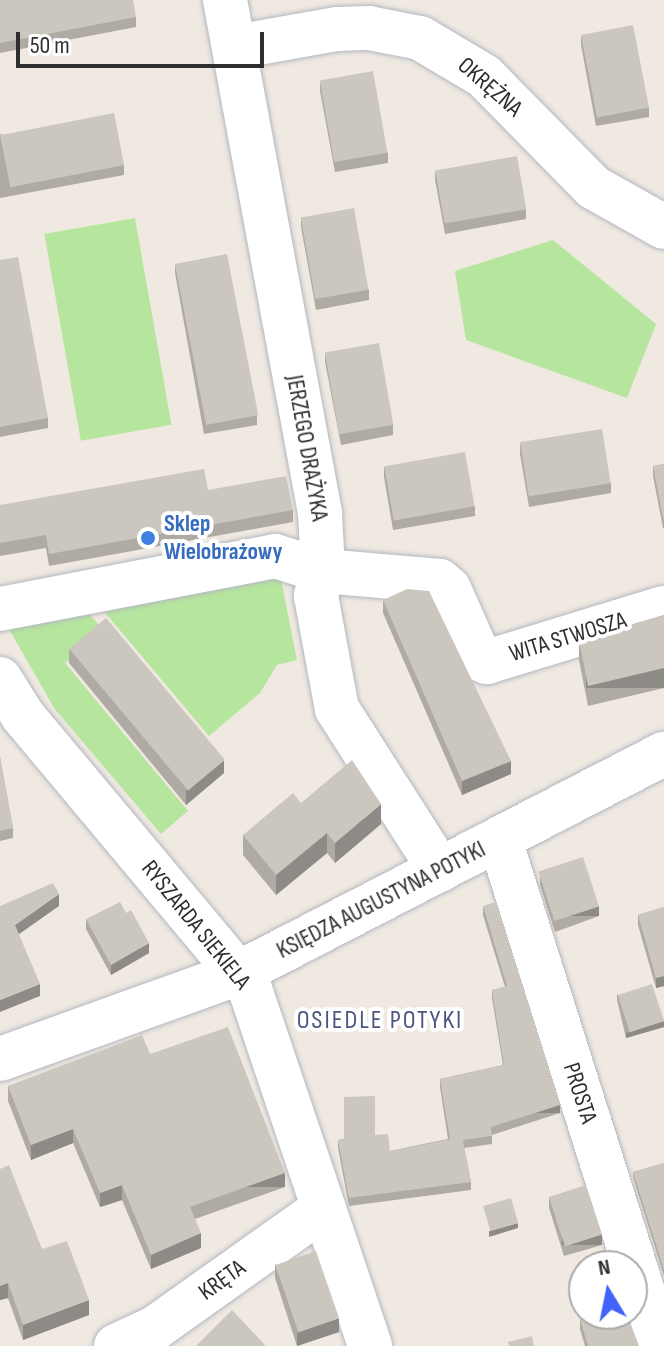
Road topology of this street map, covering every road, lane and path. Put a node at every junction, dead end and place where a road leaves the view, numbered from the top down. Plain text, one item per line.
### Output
1 (225, 0) edge
2 (235, 47) junction
3 (664, 227) edge
4 (323, 571) junction
5 (664, 608) edge
6 (0, 609) edge
7 (0, 679) edge
8 (664, 754) edge
9 (500, 840) junction
10 (440, 870) junction
11 (241, 972) junction
12 (0, 1059) edge
13 (324, 1208) junction
14 (116, 1346) edge
15 (370, 1346) edge
16 (660, 1346) edge

1 - 2 street, JERZEGO DRAŻYKA
2 - 3 street, OKRĘŻNA
2 - 4 street, JERZEGO DRAŻYKA
4 - 5 street, WITA STWOSZA
4 - 6 street, WITA STWOSZA
4 - 10 street, JERZEGO DRAŻYKA
7 - 11 street, RYSZARDA SIEKIELA
8 - 9 street, KSIĘDZA AUGUSTYNA POTYKI
9 - 10 street, KSIĘDZA AUGUSTYNA POTYKI
9 - 16 street, PROSTA
10 - 11 street, KSIĘDZA AUGUSTYNA POTYKI
11 - 12 street, KSIĘDZA AUGUSTYNA POTYKI
11 - 13 street, RYSZARDA SIEKIELA
13 - 14 street, KRĘTA
13 - 15 street, RYSZARDA SIEKIELA

